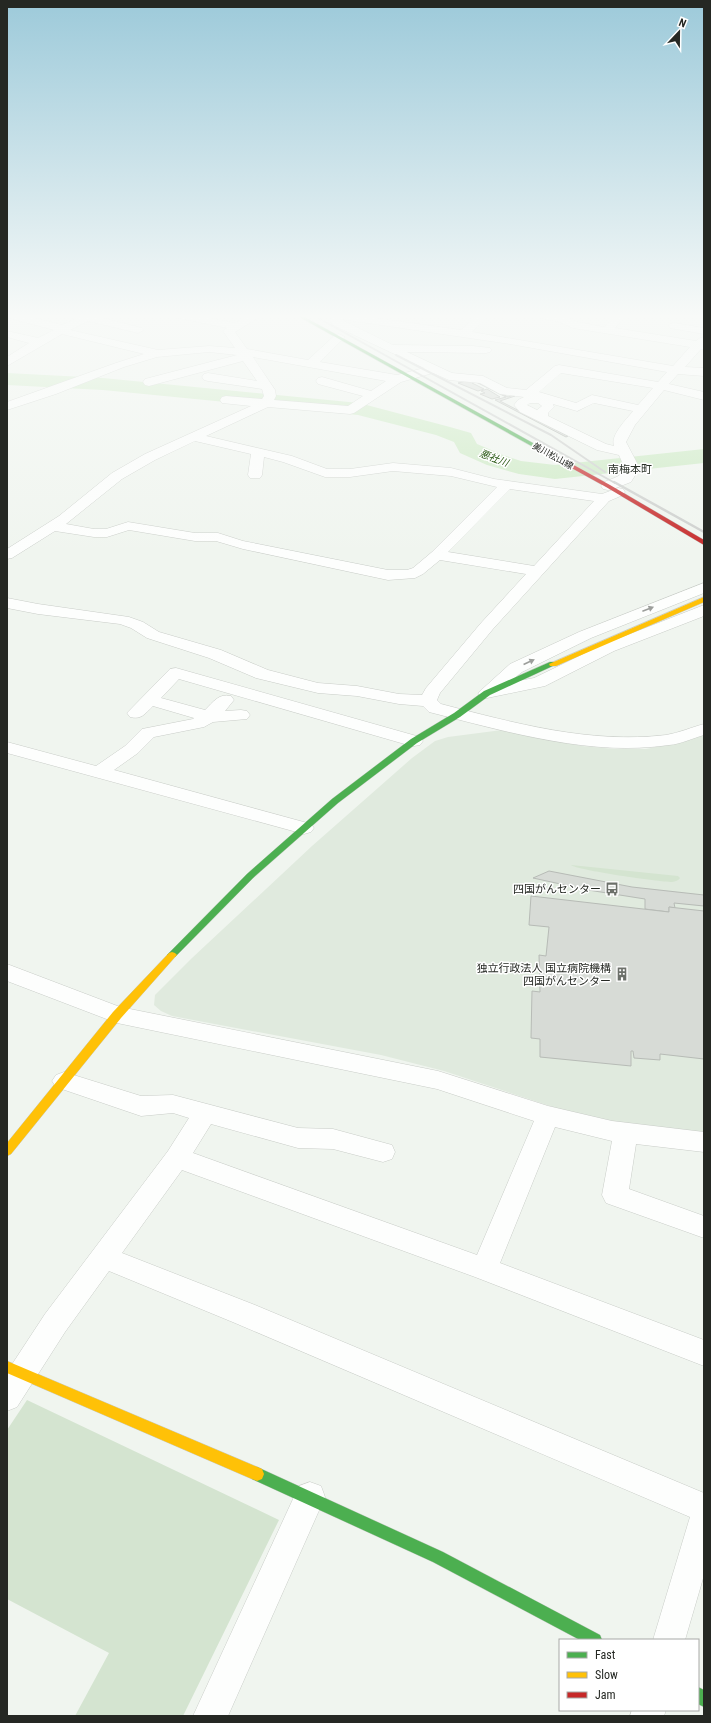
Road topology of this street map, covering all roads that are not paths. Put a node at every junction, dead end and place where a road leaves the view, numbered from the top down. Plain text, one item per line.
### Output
1 (40, 394) edge
2 (259, 394) edge
3 (442, 394) edge
4 (531, 394) edge
5 (654, 394) edge
6 (373, 395) edge
7 (267, 397) junction
8 (226, 400) dead end
9 (7, 406) edge
10 (641, 409) junction
11 (542, 416) dead end
12 (194, 437) junction
13 (258, 452) junction
14 (629, 460) junction
15 (255, 475) dead end
16 (507, 485) junction
17 (610, 492) junction
18 (53, 526) junction
19 (704, 543) edge
20 (11, 550) edge
21 (437, 555) junction
22 (538, 571) junction
23 (704, 588) edge
24 (704, 599) edge
25 (7, 603) edge
26 (704, 610) edge
27 (487, 693) junction
28 (150, 700) junction
29 (225, 700) dead end
30 (428, 701) junction
31 (136, 713) dead end
32 (241, 715) dead end
33 (458, 715) junction
34 (209, 717) junction
35 (704, 729) edge
36 (414, 741) junction
37 (7, 747) edge
38 (100, 772) junction
39 (304, 828) junction
40 (7, 972) edge
41 (117, 1015) junction
42 (64, 1081) junction
43 (205, 1112) junction
44 (548, 1116) junction
45 (626, 1132) junction
46 (704, 1142) edge
47 (7, 1151) edge
48 (383, 1152) dead end
49 (176, 1158) junction
50 (704, 1228) edge
51 (104, 1257) junction
52 (484, 1269) junction
53 (704, 1353) edge
54 (15, 1370) edge
55 (7, 1397) edge
56 (310, 1498) junction
57 (704, 1508) edge
58 (704, 1520) edge
59 (593, 1639) edge
60 (669, 1639) edge
61 (211, 1716) edge

1 - 9 street
2 - 7 street
3 - 17 street, 美川松山線
4 - 10 street
5 - 10 street
6 - 7 street
7 - 8 street
7 - 12 street
10 - 14 street
11 - 14 street
12 - 13 street
12 - 18 street
13 - 15 street
13 - 16 street
14 - 17 street
16 - 17 street
16 - 21 street
17 - 19 street, 美川松山線
17 - 22 street
18 - 20 street
18 - 21 street
21 - 22 street
22 - 30 street
27 -> 23 street
24 - 27 street
25 - 30 street
26 - 27 street
27 - 33 street
28 - 31 street
28 - 34 street
28 - 36 street
29 - 34 street
30 - 33 street
32 - 34 street
33 - 35 street
33 - 36 street
34 - 38 street
36 - 39 street
37 - 38 street
38 - 39 street
39 - 41 street
40 - 41 street
41 - 42 street
41 - 44 street
42 - 43 street
42 - 47 street
43 - 48 street
43 - 49 street
44 - 45 street
44 - 52 street
45 - 46 street
45 - 50 street
49 - 51 street
49 - 52 street
51 - 54 street
51 - 57 street
52 - 53 street
54 - 55 street
54 - 56 street
56 - 59 street
56 - 61 street
58 - 60 street

